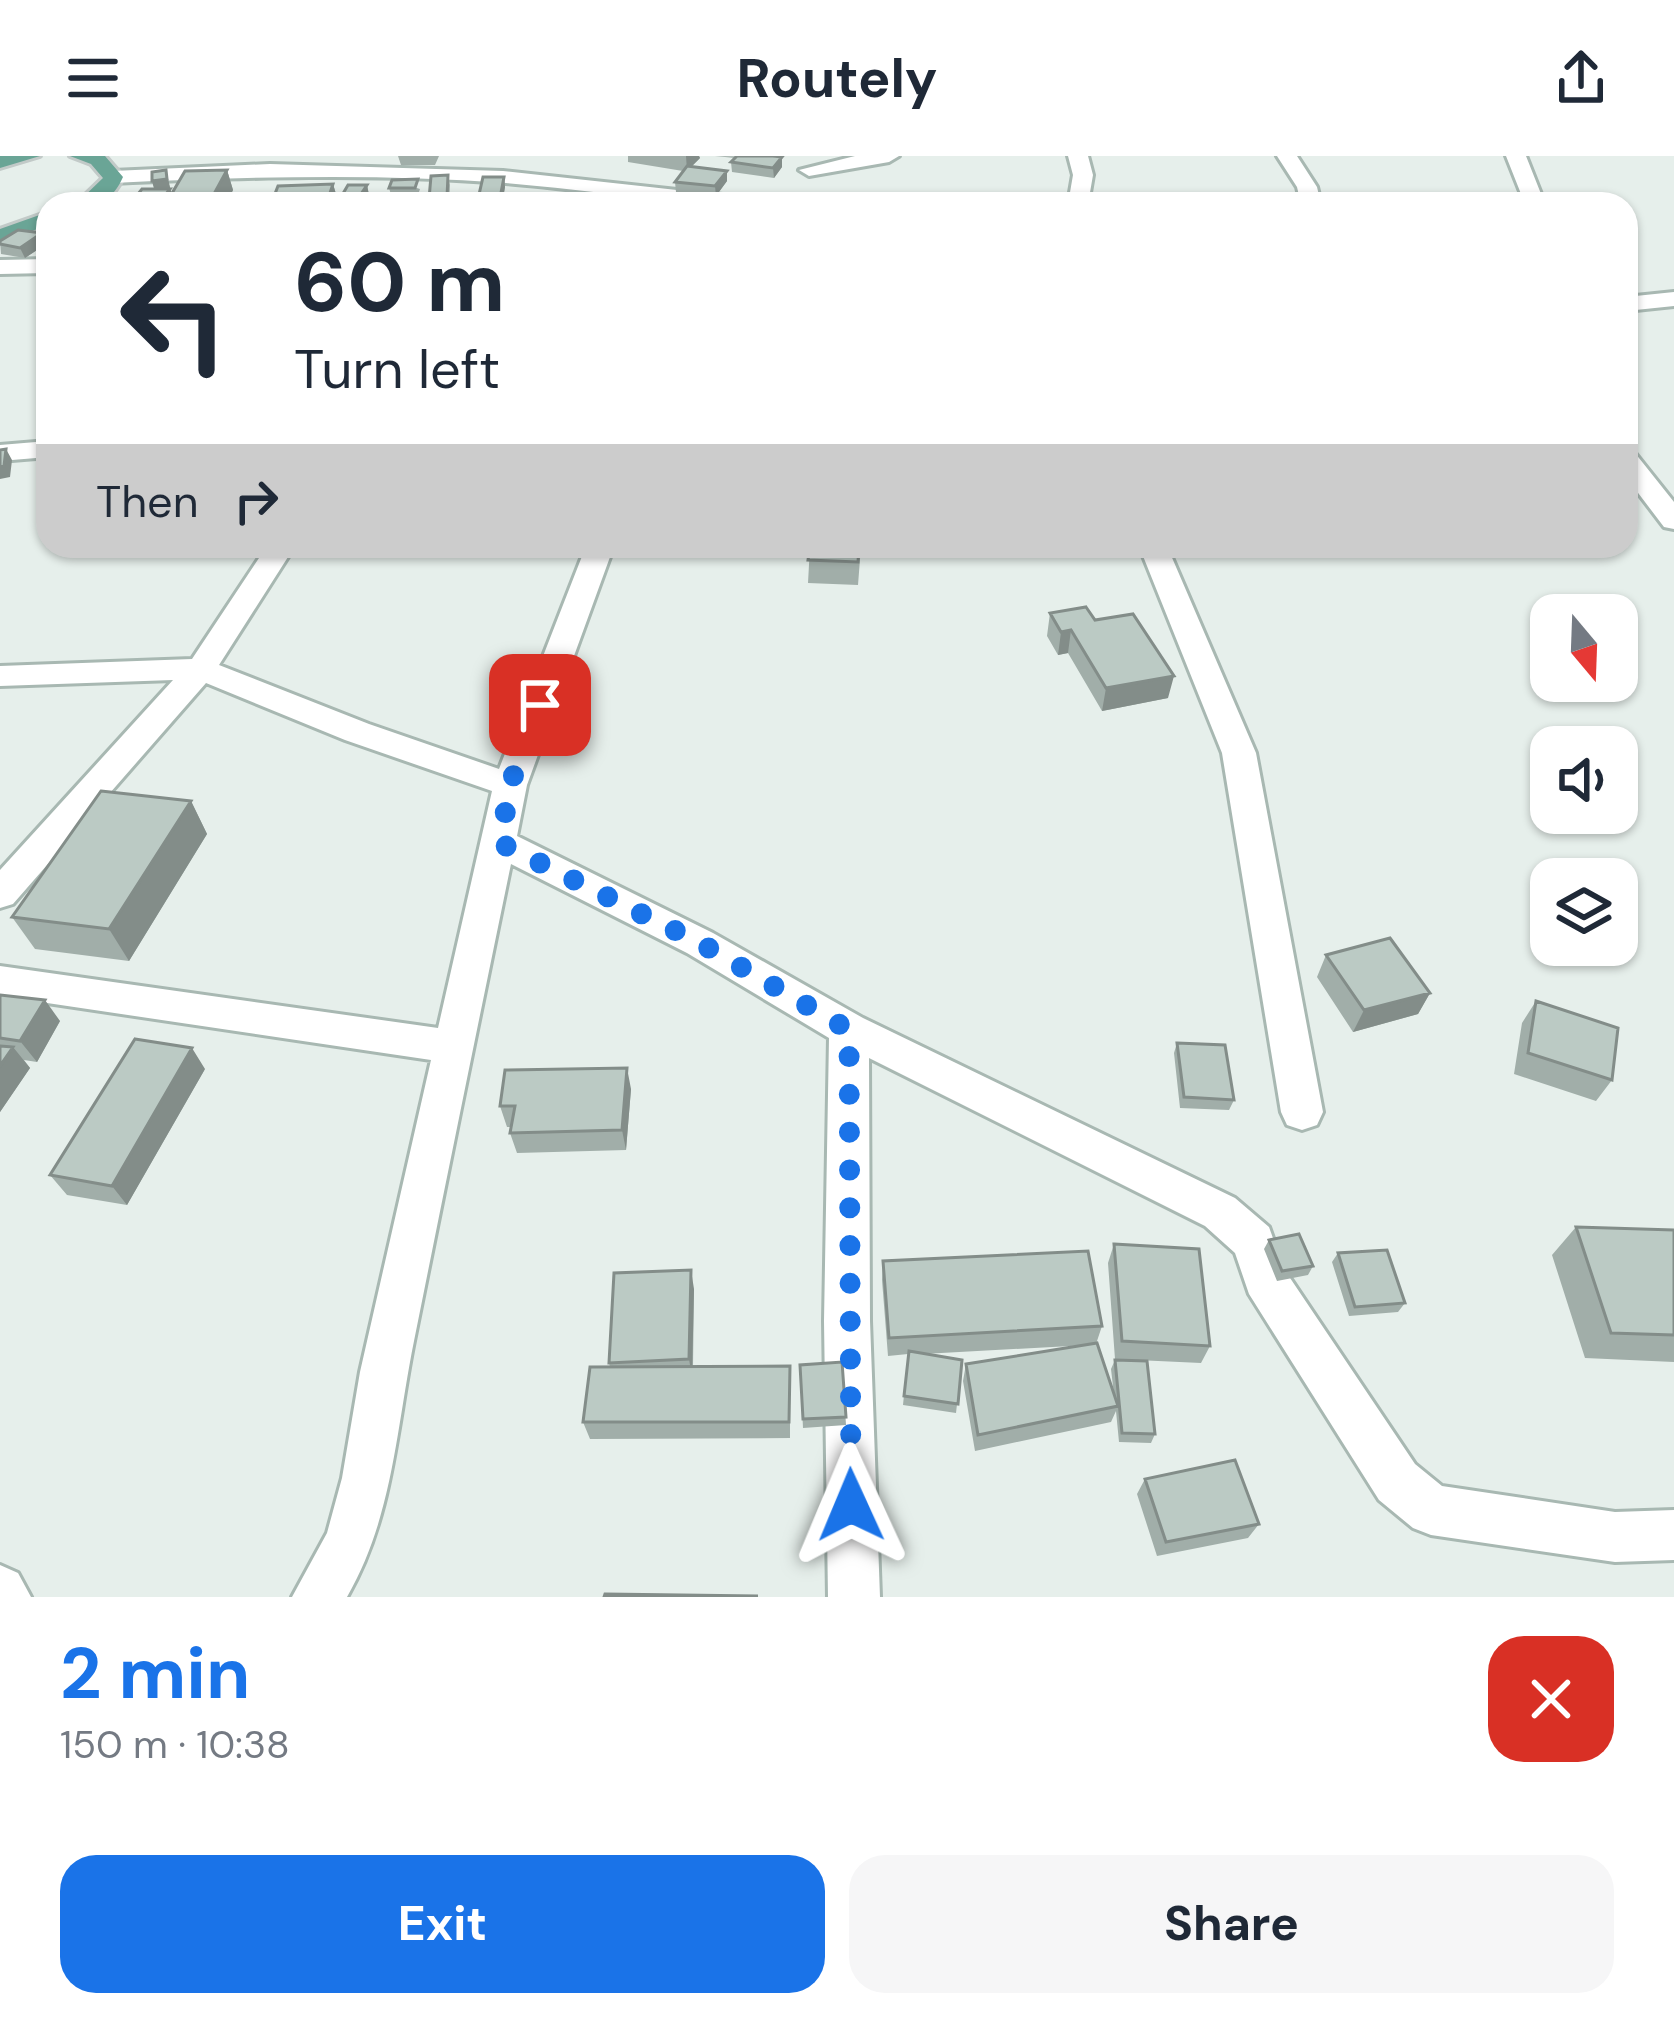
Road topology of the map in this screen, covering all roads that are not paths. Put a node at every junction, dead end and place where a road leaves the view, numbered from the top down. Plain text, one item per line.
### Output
1 (30, 156) edge
2 (80, 156) edge
3 (292, 156) edge
4 (514, 156) edge
5 (889, 156) edge
6 (1078, 156) edge
7 (1287, 156) edge
8 (1516, 156) edge
9 (2, 160) edge
10 (270, 170) junction
11 (810, 171) edge
12 (113, 177) junction
13 (503, 177) junction
14 (102, 192) edge
15 (640, 192) edge
16 (1080, 192) edge
17 (1308, 192) edge
18 (1530, 192) edge
19 (36, 220) edge
20 (36, 223) edge
21 (0, 224) edge
22 (0, 237) edge
23 (36, 266) edge
24 (0, 267) edge
25 (1674, 299) edge
26 (1638, 303) edge
27 (36, 449) edge
28 (0, 453) edge
29 (1638, 471) edge
30 (1638, 478) edge
31 (1674, 482) edge
32 (1674, 521) edge
33 (273, 558) edge
34 (596, 558) edge
35 (1158, 558) edge
36 (201, 669) junction
37 (0, 676) edge
38 (510, 785) junction
39 (500, 843) junction
40 (0, 895) edge
41 (0, 980) edge
42 (849, 1030) junction
43 (456, 1047) junction
44 (1303, 1112) dead end
45 (1674, 1534) edge
46 (318, 1597) edge
47 (854, 1597) edge

1 - 9 main road
2 - 12 main road
3 - 10 street
4 - 13 street
5 - 11 street
6 - 16 street
7 - 17 street
8 - 18 street
10 - 12 street
10 - 13 street
12 - 14 main road
13 - 15 street
19 - 21 main road
20 - 22 main road
23 - 24 street
25 - 26 street
27 - 28 street
29 - 31 street
30 - 32 street
33 - 36 street
34 - 38 street
35 - 44 street
36 - 37 street
36 - 38 street
36 - 40 street
38 - 39 street
39 - 42 street
39 - 43 street
41 - 43 street
42 - 45 street
42 - 47 street
43 - 46 street

